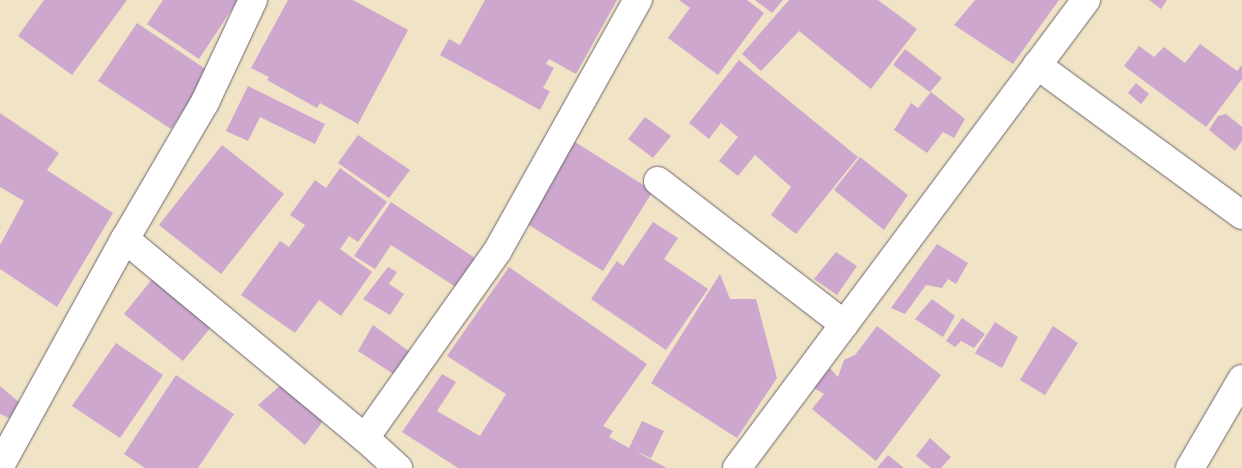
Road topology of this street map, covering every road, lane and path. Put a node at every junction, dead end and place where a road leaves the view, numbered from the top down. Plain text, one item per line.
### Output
1 (253, 0) edge
2 (638, 0) edge
3 (1086, 0) edge
4 (1037, 65) junction
5 (658, 181) dead end
6 (1242, 215) edge
7 (125, 239) junction
8 (844, 324) junction
9 (1242, 379) edge
10 (365, 438) junction
11 (0, 466) edge
12 (398, 468) edge
13 (737, 468) edge
14 (1190, 468) edge

1 - 7 street
2 - 10 street
3 - 4 street
4 - 6 street
4 - 8 street
5 - 8 street
7 - 10 street
7 - 11 street
8 - 13 street
9 - 14 street
10 - 12 street

